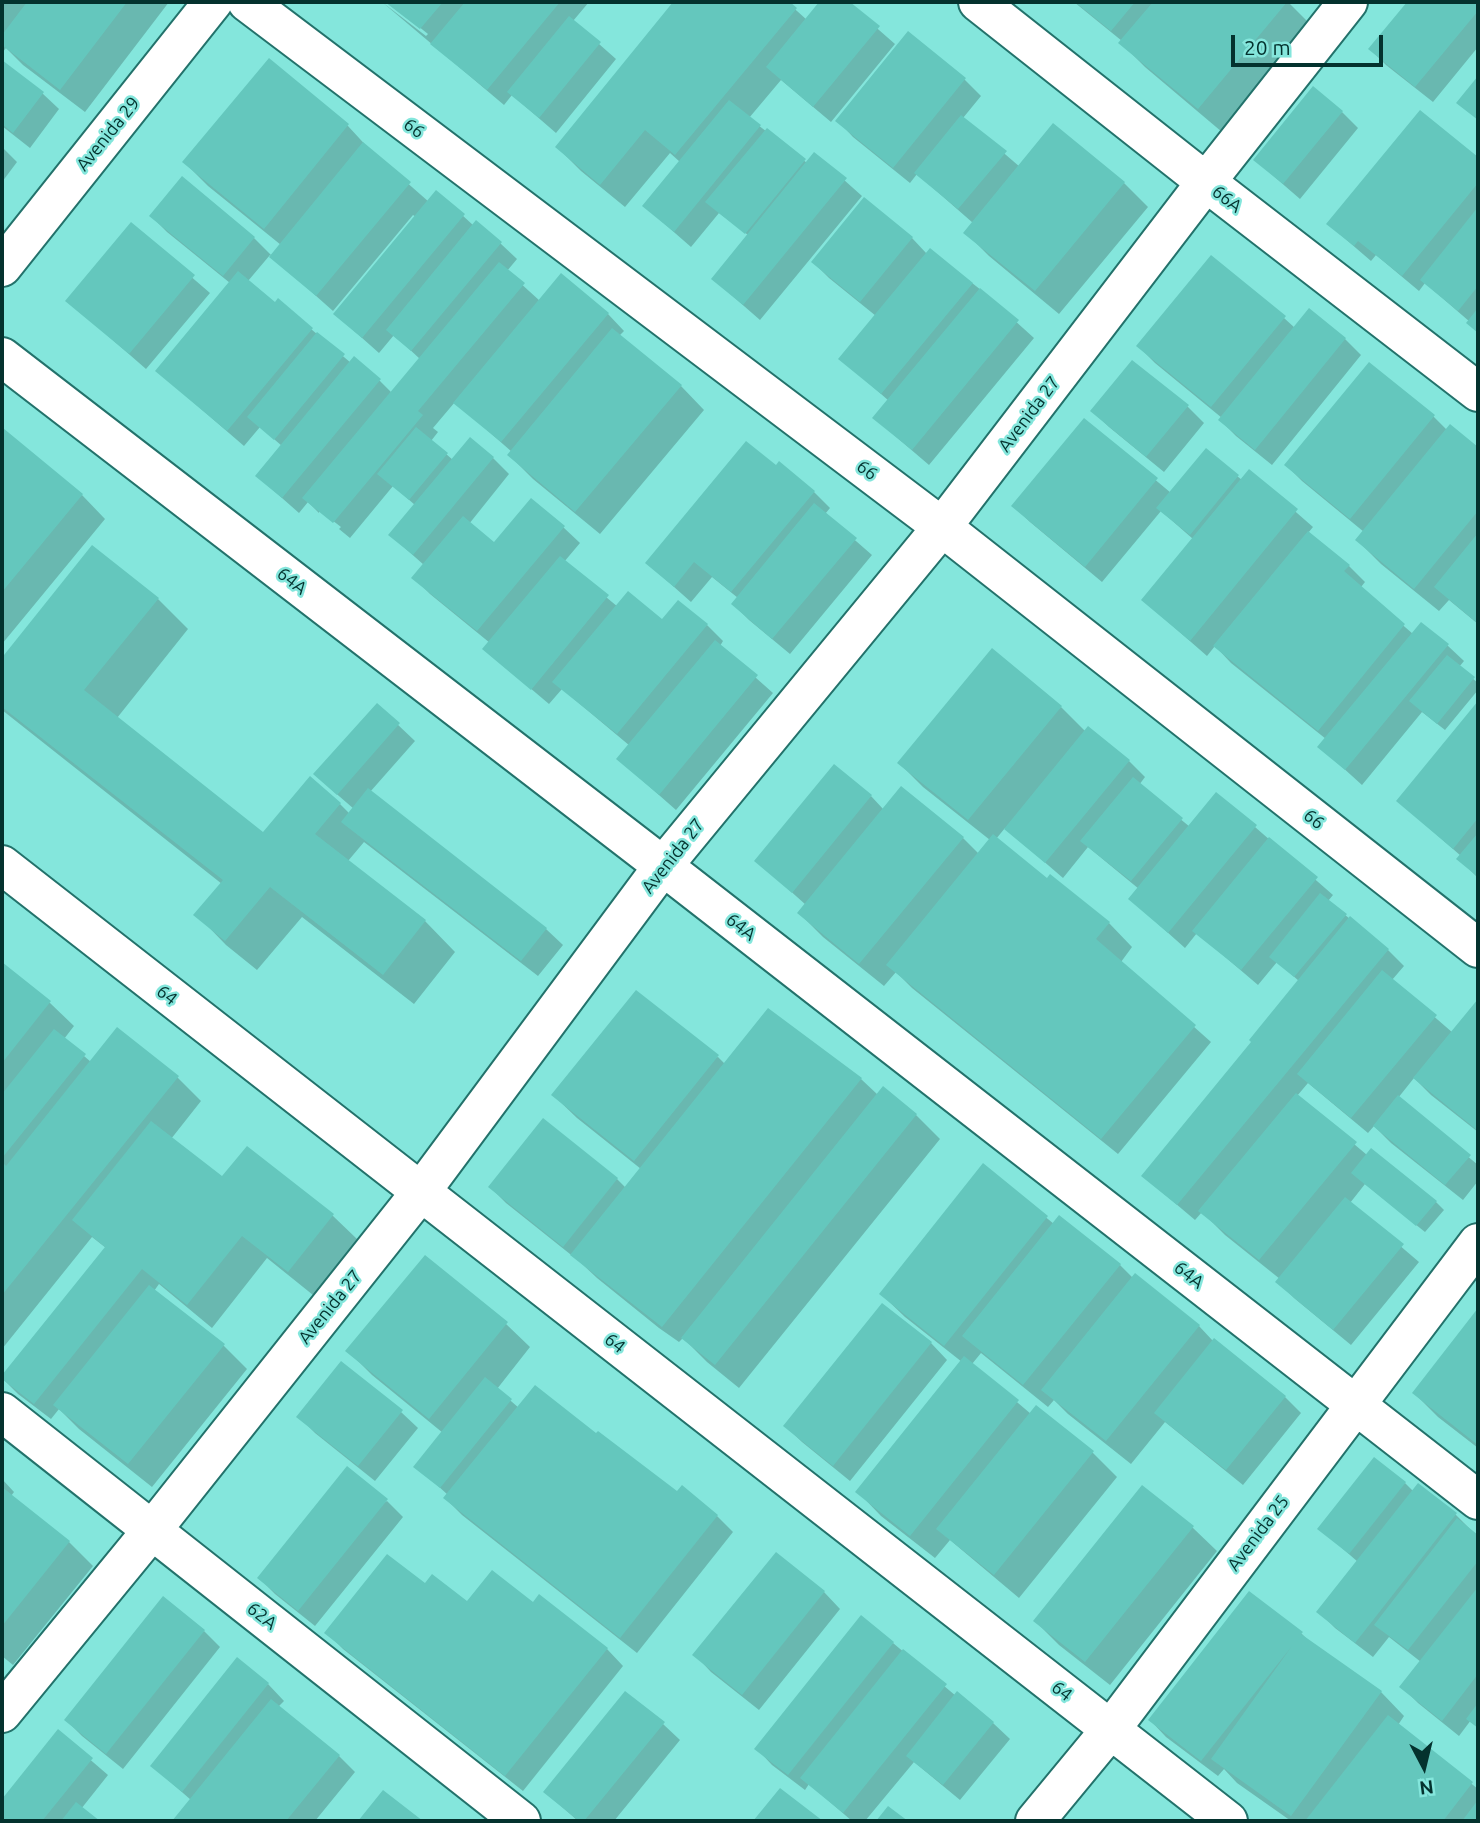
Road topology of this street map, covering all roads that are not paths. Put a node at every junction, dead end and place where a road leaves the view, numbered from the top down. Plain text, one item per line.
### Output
1 (213, 2) edge
2 (247, 2) edge
3 (978, 2) edge
4 (1348, 2) edge
5 (1206, 182) junction
6 (2, 267) edge
7 (2, 357) edge
8 (1478, 392) edge
9 (943, 527) junction
10 (2, 865) edge
11 (663, 866) junction
12 (1478, 948) edge
13 (420, 1193) junction
14 (1478, 1243) edge
15 (1355, 1405) junction
16 (2, 1412) edge
17 (1478, 1500) edge
18 (153, 1529) junction
19 (2, 1713) edge
20 (1111, 1729) junction
21 (521, 1821) edge
22 (1035, 1821) edge
23 (1228, 1821) edge

1 - 6 street, Avenida 29
2 - 9 street, 66
3 - 5 street, 66A
4 - 5 street, Avenida 27
5 - 8 street, 66A
5 - 9 street, Avenida 27
7 - 11 street, 64A
9 - 11 street, Avenida 27
9 - 12 street, 66
10 - 13 street, 64
11 - 13 street, Avenida 27
11 - 15 street, 64A
13 - 18 street, Avenida 27
13 - 20 street, 64
14 - 15 street, Avenida 25
15 - 17 street, 64A
15 - 20 street, Avenida 25
16 - 18 street, 62A
18 - 19 street, Avenida 27
18 - 21 street, 62A
20 - 22 street, Avenida 25
20 - 23 street, 64

